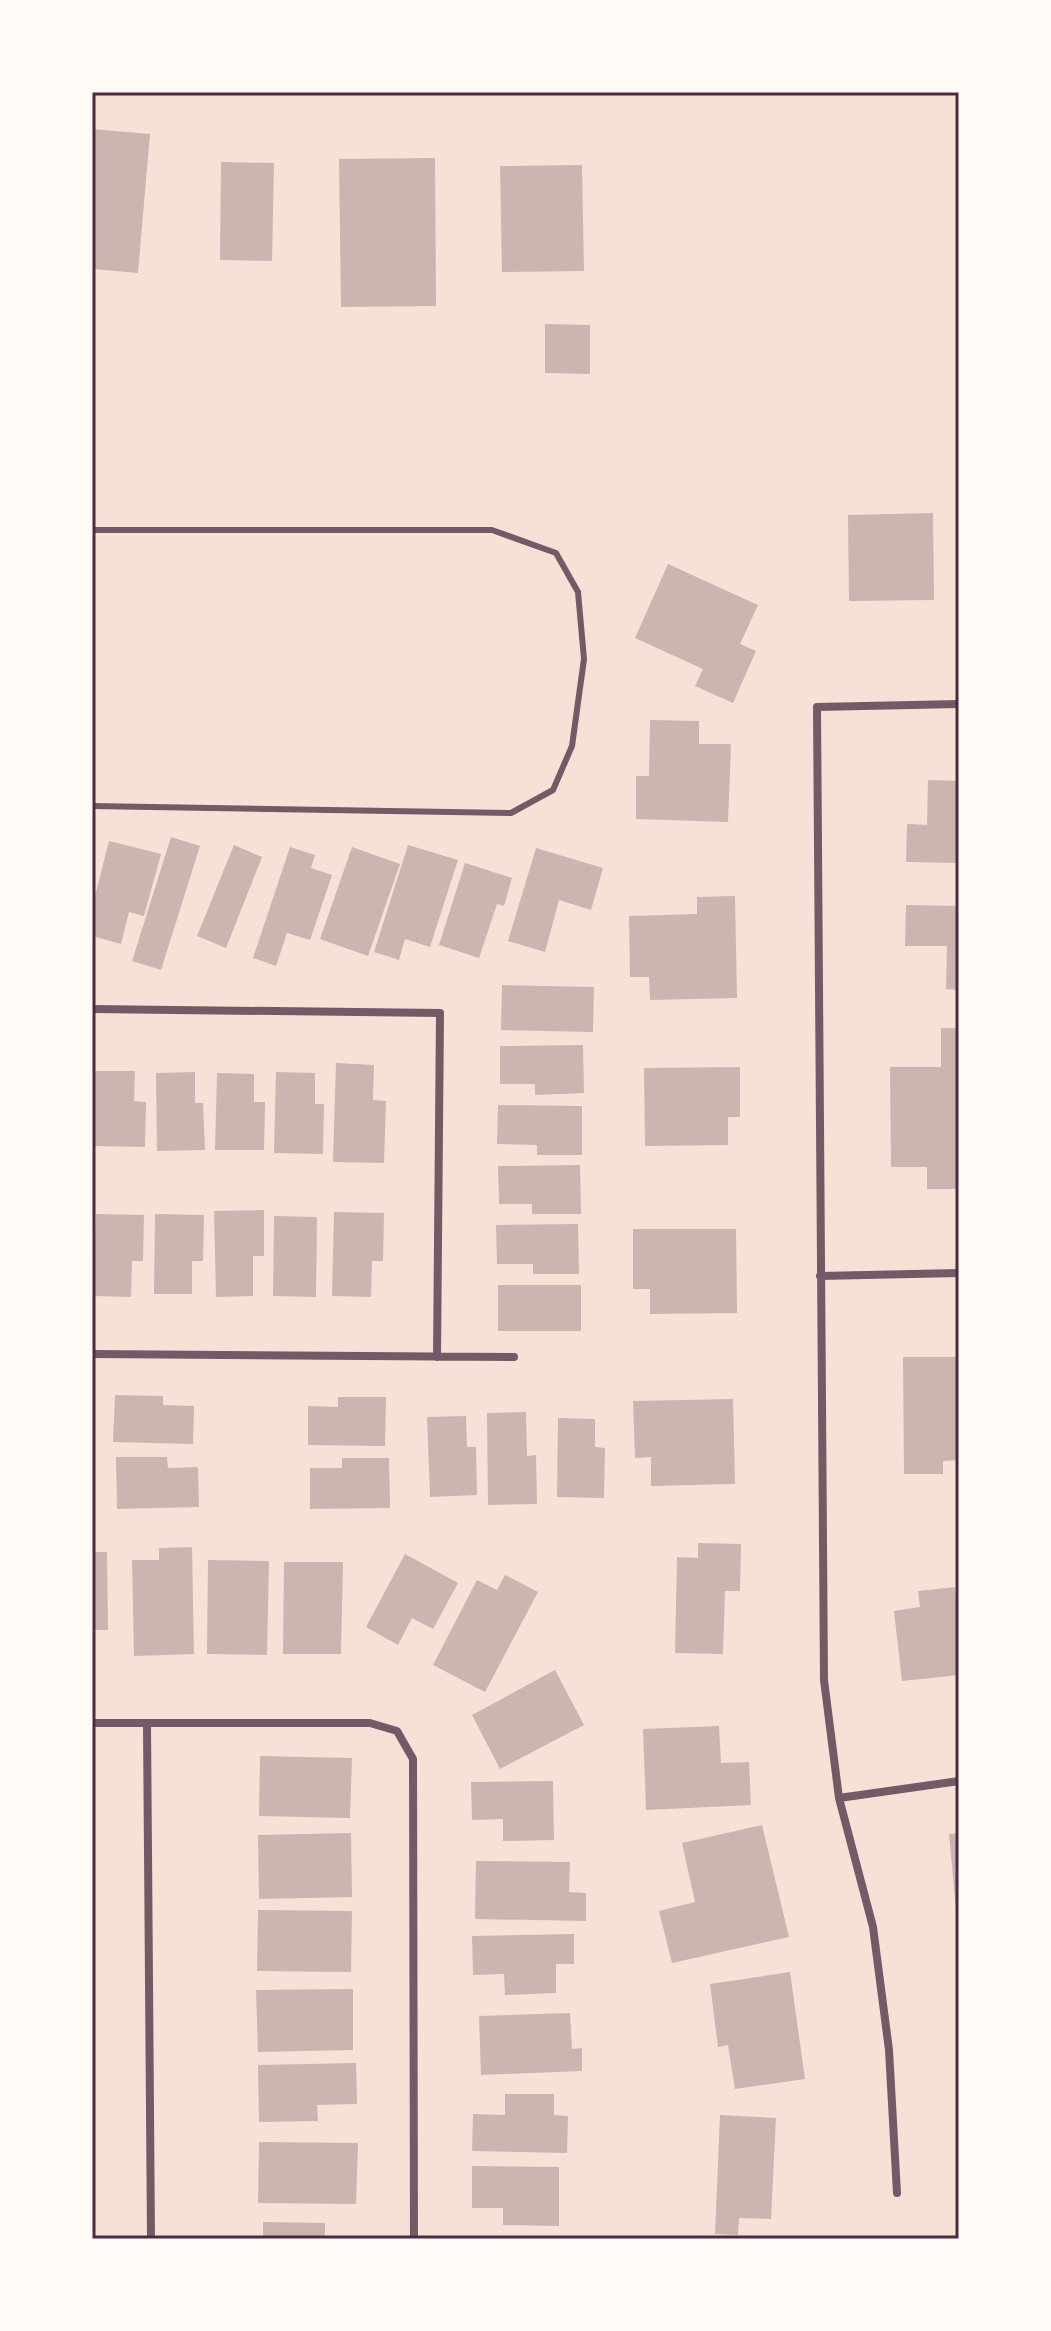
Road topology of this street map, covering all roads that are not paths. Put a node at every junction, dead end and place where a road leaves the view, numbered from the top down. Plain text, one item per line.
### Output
1 (92, 530) edge
2 (959, 704) edge
3 (92, 806) edge
4 (92, 1009) edge
5 (959, 1273) edge
6 (820, 1276) junction
7 (92, 1354) edge
8 (437, 1357) junction
9 (514, 1357) dead end
10 (92, 1723) edge
11 (147, 1724) junction
12 (959, 1781) edge
13 (839, 1798) junction
14 (897, 2193) dead end
15 (151, 2239) edge
16 (414, 2239) edge

1 - 3 lane
2 - 6 street
4 - 8 street
5 - 6 street
6 - 13 street
7 - 8 street
8 - 9 street
10 - 11 street
11 - 15 street
11 - 16 street
12 - 13 street
13 - 14 street

